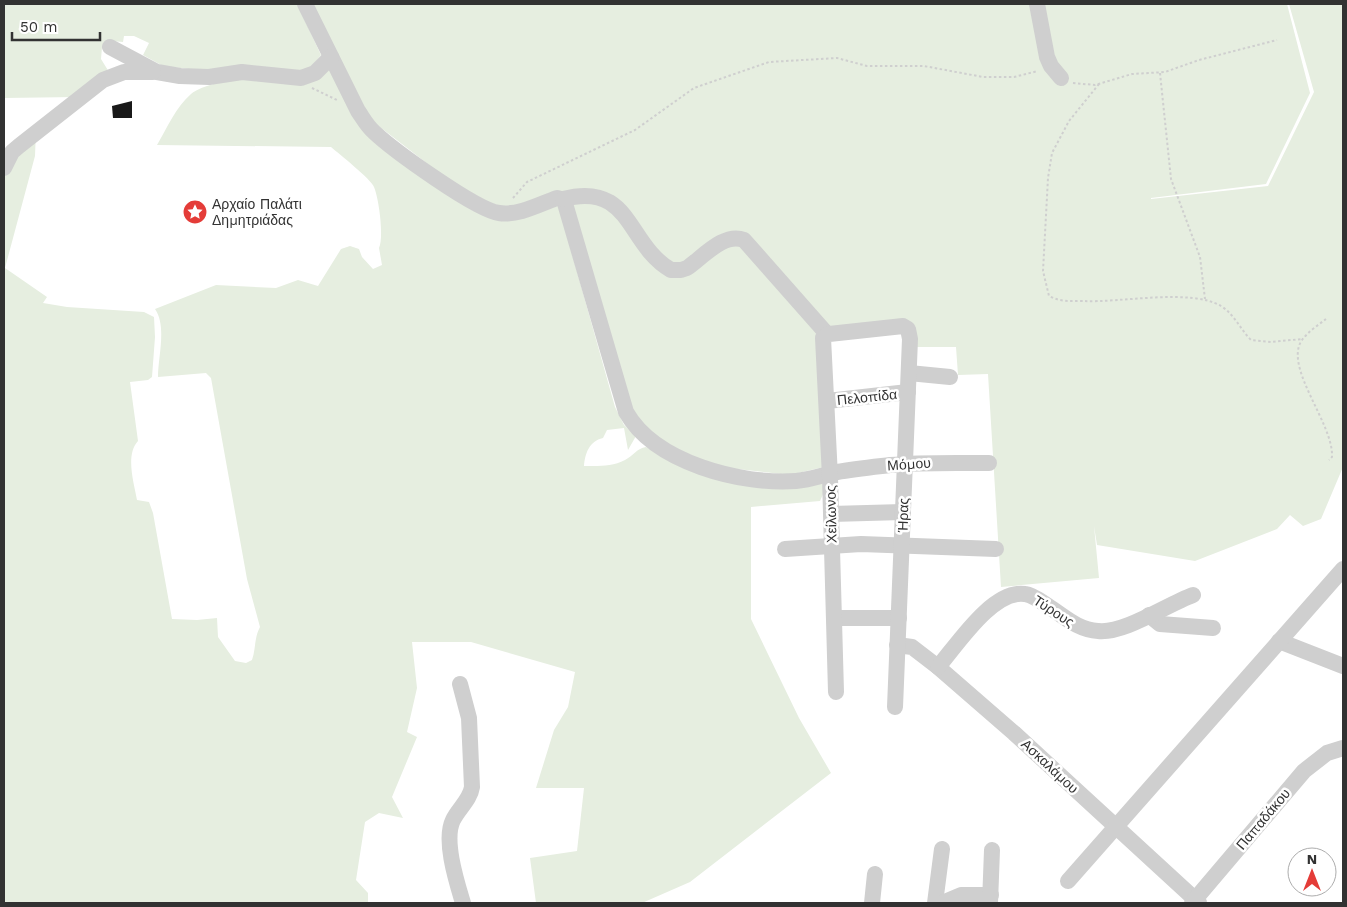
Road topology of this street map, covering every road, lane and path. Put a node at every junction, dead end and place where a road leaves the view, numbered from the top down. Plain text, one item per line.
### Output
1 (305, 4) edge
2 (1037, 4) edge
3 (1276, 40) dead end
4 (110, 47) dead end
5 (331, 57) junction
6 (157, 72) junction
7 (1160, 72) junction
8 (1057, 73) junction
9 (289, 78) junction
10 (1099, 84) junction
11 (337, 101) dead end
12 (4, 168) edge
13 (563, 199) junction
14 (505, 214) junction
15 (1205, 299) junction
16 (1326, 319) dead end
17 (825, 335) junction
18 (1302, 340) junction
19 (909, 373) junction
20 (950, 377) dead end
21 (908, 392) junction
22 (827, 401) junction
23 (1329, 460) dead end
24 (989, 463) dead end
25 (905, 464) junction
26 (830, 474) junction
27 (902, 512) junction
28 (831, 514) junction
29 (901, 545) junction
30 (832, 546) junction
31 (785, 548) dead end
32 (996, 548) dead end
33 (1343, 569) edge
34 (1193, 596) dead end
35 (1149, 615) junction
36 (834, 618) junction
37 (898, 618) junction
38 (1213, 628) dead end
39 (1279, 641) junction
40 (898, 645) junction
41 (1343, 666) edge
42 (938, 667) junction
43 (460, 684) dead end
44 (836, 692) dead end
45 (895, 707) dead end
46 (1343, 748) edge
47 (1116, 827) junction
48 (942, 849) dead end
49 (992, 850) dead end
50 (875, 874) dead end
51 (1068, 881) dead end
52 (991, 899) edge
53 (1195, 902) edge
54 (463, 903) edge
55 (872, 903) edge
56 (935, 903) edge
57 (942, 903) edge

1 - 5 street
2 - 8 street
3 - 7 path
4 - 6 street
5 - 9 street
5 - 14 street
6 - 9 street
6 - 12 street
7 - 10 path
7 - 15 path
8 - 10 path
8 - 14 path
9 - 11 path
10 - 15 path
13 - 14 street
13 - 17 street
13 - 26 street, Μόμου
15 - 18 path
16 - 18 path
17 - 19 street, Ήρας
17 - 22 street, Χείλωνος
18 - 23 path
19 - 20 street
19 - 21 street, Ήρας
21 - 22 street, Πελοπίδα
21 - 25 street, Ήρας
22 - 26 street, Χείλωνος
24 - 25 street, Μόμου
25 - 26 street, Μόμου
25 - 27 street, Ήρας
26 - 28 street, Χείλωνος
27 - 28 street
27 - 29 street, Ήρας
28 - 30 street, Χείλωνος
29 - 30 street
29 - 32 street
29 - 37 street, Ήρας
30 - 31 street
30 - 36 street, Χείλωνος
33 - 39 street
34 - 35 street, Τύρους
35 - 38 street
35 - 42 street, Τύρους
36 - 37 street
36 - 44 street, Χείλωνος
37 - 40 street, Ήρας
39 - 41 street
39 - 47 street
40 - 42 street, Ασκαλάμου
40 - 45 street, Ήρας
42 - 47 street, Ασκαλάμου
43 - 54 street
46 - 53 street, Παπαδάκου
47 - 51 street
47 - 53 street, Ασκαλάμου
48 - 56 street
49 - 52 street
50 - 55 street
52 - 57 street

